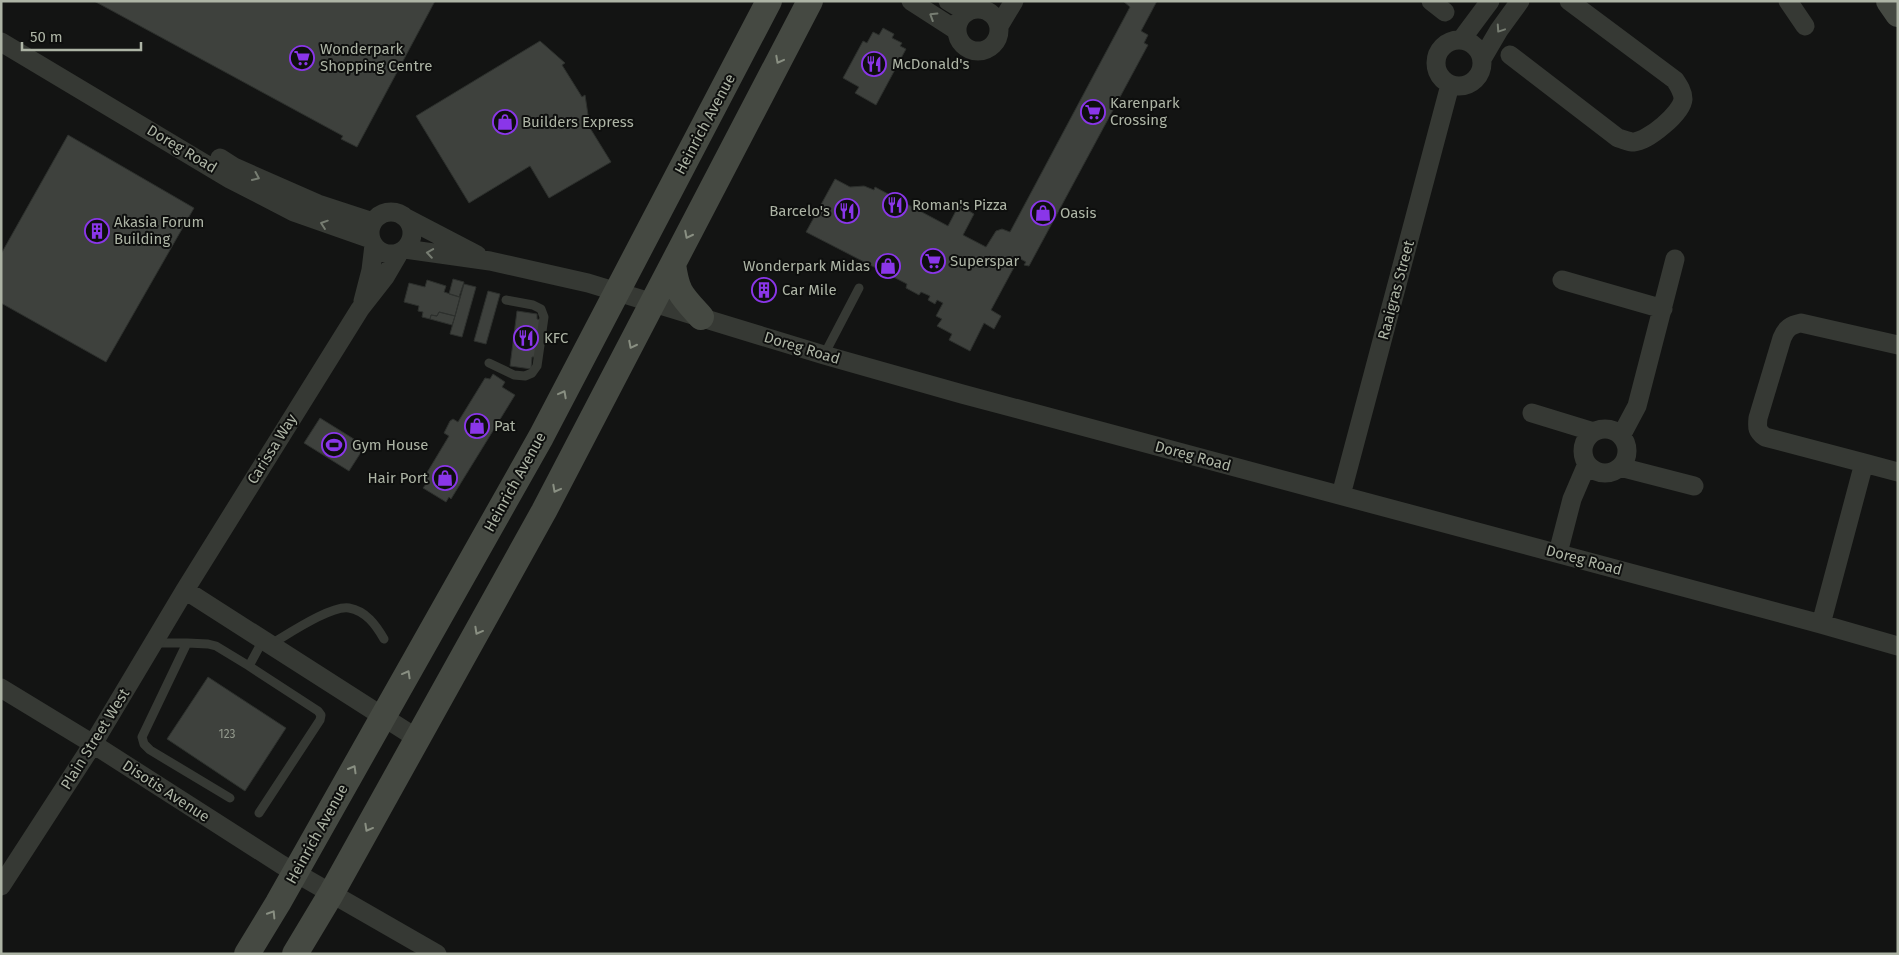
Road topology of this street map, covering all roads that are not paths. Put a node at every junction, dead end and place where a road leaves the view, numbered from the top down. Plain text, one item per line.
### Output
1 (755, 1) edge
2 (769, 1) edge
3 (810, 1) edge
4 (830, 1) edge
5 (910, 1) edge
6 (948, 1) edge
7 (1014, 1) edge
8 (1490, 1) edge
9 (1520, 1) edge
10 (1570, 1) edge
11 (1788, 1) edge
12 (1889, 1) edge
13 (980, 7) edge
14 (1898, 14) edge
15 (798, 25) junction
16 (999, 26) junction
17 (1805, 26) dead end
18 (956, 30) junction
19 (1, 31) edge
20 (1461, 40) junction
21 (1, 42) edge
22 (747, 43) junction
23 (1510, 55) dead end
24 (1482, 59) junction
25 (1450, 85) junction
26 (178, 140) junction
27 (406, 218) junction
28 (373, 235) junction
29 (402, 251) junction
30 (1676, 259) dead end
31 (490, 261) junction
32 (673, 264) junction
33 (1562, 280) dead end
34 (859, 288) dead end
35 (617, 290) junction
36 (506, 300) dead end
37 (654, 302) junction
38 (1663, 308) junction
39 (360, 309) junction
40 (700, 317) junction
41 (1898, 345) edge
42 (824, 355) junction
43 (489, 363) dead end
44 (1532, 413) dead end
45 (1594, 432) junction
46 (1620, 436) junction
47 (1588, 464) junction
48 (1864, 464) junction
49 (1620, 467) junction
50 (1898, 472) edge
51 (1694, 486) dead end
52 (1341, 495) junction
53 (1558, 553) junction
54 (185, 590) junction
55 (1821, 624) junction
56 (384, 639) dead end
57 (267, 642) junction
58 (153, 643) junction
59 (187, 643) junction
60 (1898, 646) edge
61 (249, 666) junction
62 (1, 688) edge
63 (383, 717) junction
64 (418, 739) junction
65 (93, 744) junction
66 (230, 798) dead end
67 (259, 813) dead end
68 (295, 873) junction
69 (1, 886) edge
70 (331, 894) junction
71 (247, 954) edge
72 (295, 954) edge
73 (436, 954) edge

1 - 22 street
2 - 22 street, Heinrich Avenue
3 - 15 street
4 - 15 street
18 -> 5 street
6 - 13 street
7 - 16 street
8 - 20 street
9 -> 24 street
10 - 23 street
11 - 17 street
12 - 14 street
13 - 16 street
13 - 18 street
15 -> 32 street
16 - 18 street
19 - 26 street, Doreg Road
20 - 24 street
20 - 25 street
21 - 26 street, Doreg Road
22 - 35 street, Heinrich Avenue
24 - 25 street
25 - 52 street, Raaigras Street
26 - 28 street, Doreg Road
27 - 28 street, Doreg Road
27 - 29 street
27 - 31 street, Doreg Road
28 - 29 street, Doreg Road
28 - 39 street, Carissa Way
31 -> 29 street, Doreg Road
29 - 39 street, Carissa Way
30 - 38 street
31 - 35 street, Doreg Road
32 - 37 street
32 - 40 street
33 - 38 street
34 - 42 lane
35 - 37 street, Doreg Road
63 -> 35 street, Heinrich Avenue
36 - 43 lane
37 - 40 street, Doreg Road
37 -> 64 street
38 - 46 street
39 - 54 street, Carissa Way
40 - 42 street, Doreg Road
41 - 48 street
42 - 52 street, Doreg Road
44 - 45 street
45 - 46 street
45 - 47 street
46 - 49 street
47 - 49 street
47 - 53 street
48 - 50 street
48 - 55 street
49 - 51 street
52 - 53 street, Doreg Road
53 - 55 street, Doreg Road
54 - 57 street
54 - 58 street, Plain Street West
55 - 60 street, Doreg Road
56 - 57 lane
57 - 61 lane
57 - 63 street
58 - 59 lane
58 - 65 street, Plain Street West
59 - 61 lane
59 - 66 lane
61 - 67 lane
62 - 65 street, Disotis Avenue
63 - 64 street
68 -> 63 street, Heinrich Avenue
64 -> 70 street
65 - 68 street, Disotis Avenue
65 - 69 street, Plain Street West
68 - 70 street, Disotis Avenue
71 -> 68 street, Heinrich Avenue
70 - 72 street
70 - 73 street, Disotis Avenue

